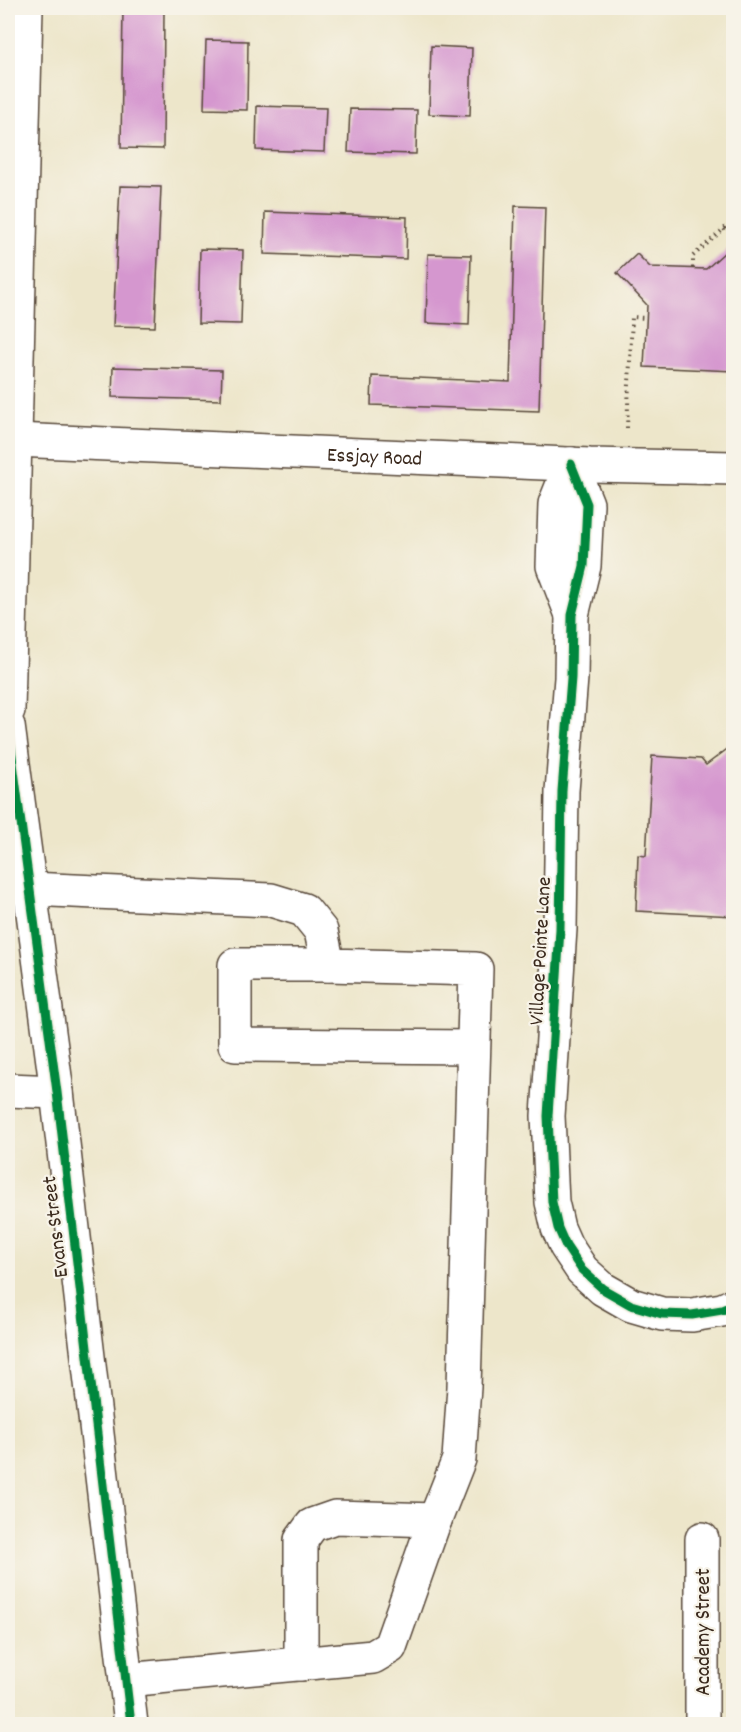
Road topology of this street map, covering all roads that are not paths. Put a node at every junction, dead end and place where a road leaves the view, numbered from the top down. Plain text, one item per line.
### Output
1 (26, 8) edge
2 (15, 440) junction
3 (571, 464) junction
4 (734, 468) edge
5 (8, 710) edge
6 (8, 726) edge
7 (30, 889) junction
8 (328, 965) junction
9 (473, 1047) junction
10 (8, 1090) edge
11 (57, 1092) junction
12 (734, 1305) edge
13 (435, 1520) junction
14 (702, 1539) dead end
15 (301, 1664) junction
16 (126, 1680) junction
17 (131, 1725) edge
18 (702, 1725) edge

1 - 2 street
2 - 3 street, Essjay Road
2 - 5 street
3 - 4 street, Essjay Road
3 - 12 street, Village Pointe Lane
6 - 7 street, Evans Street
7 - 8 street
7 - 11 street, Evans Street
8 - 9 street
8 - 9 street
9 - 13 street
10 - 11 street
11 - 16 street, Evans Street
13 - 15 street
13 - 15 street
14 - 18 street, Academy Street
15 - 16 street
16 - 17 street, Evans Street

